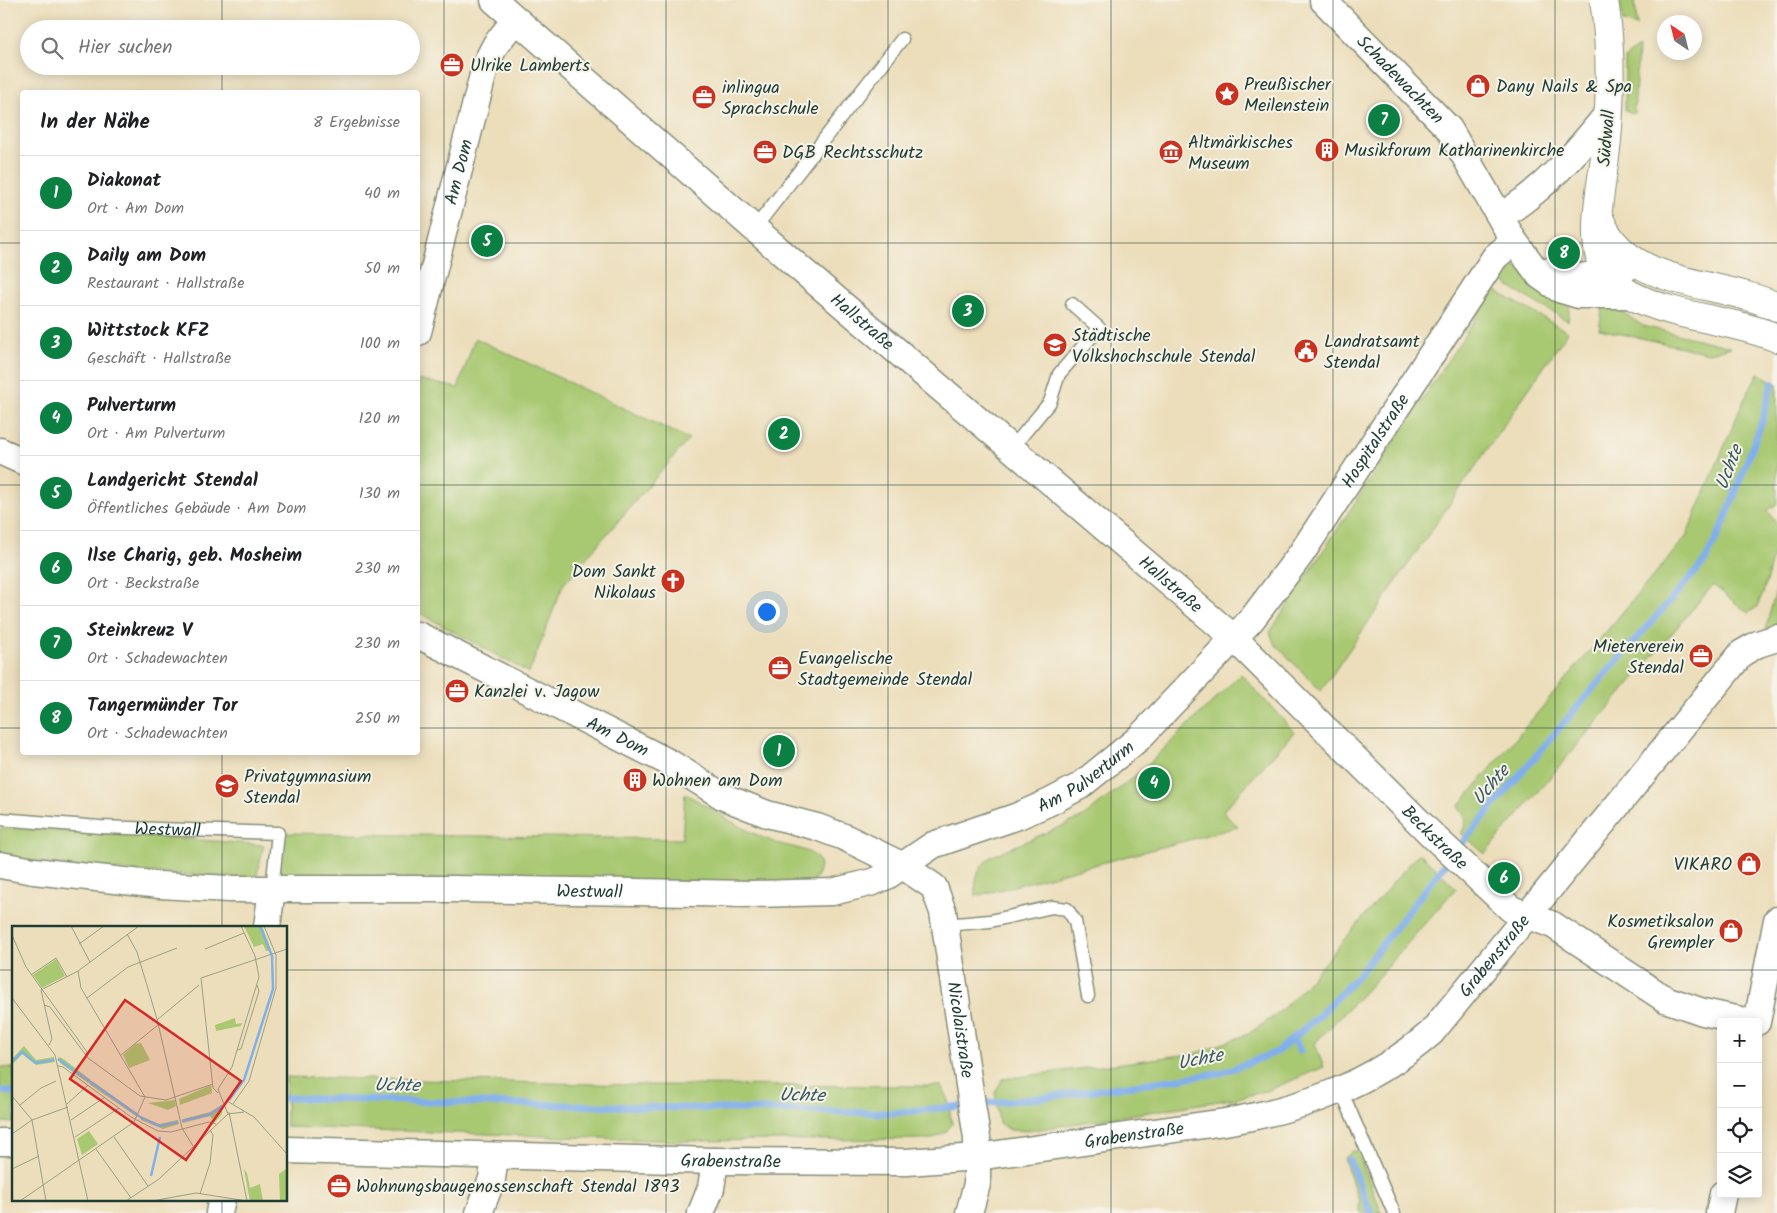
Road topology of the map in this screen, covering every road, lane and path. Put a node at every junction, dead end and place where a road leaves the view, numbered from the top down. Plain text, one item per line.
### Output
1 (494, 0) edge
2 (1324, 0) edge
3 (1604, 0) edge
4 (515, 20) junction
5 (902, 39) dead end
6 (1609, 112) junction
7 (1501, 216) junction
8 (1598, 217) junction
9 (754, 229) junction
10 (1514, 241) junction
11 (1642, 268) junction
12 (1607, 272) junction
13 (1631, 295) junction
14 (1072, 304) dead end
15 (1777, 307) edge
16 (420, 324) edge
17 (1777, 338) edge
18 (1010, 449) junction
19 (0, 451) edge
20 (20, 460) edge
21 (420, 636) edge
22 (1234, 638) junction
23 (1777, 638) edge
24 (0, 819) edge
25 (0, 865) edge
26 (903, 866) junction
27 (272, 889) junction
28 (1528, 916) junction
29 (1777, 920) edge
30 (945, 925) junction
31 (268, 926) edge
32 (1088, 996) dead end
33 (1731, 1018) edge
34 (1758, 1018) edge
35 (1341, 1090) junction
36 (977, 1145) junction
37 (288, 1150) edge
38 (495, 1156) junction
39 (715, 1161) junction
40 (1722, 1198) edge
41 (222, 1200) edge
42 (219, 1213) edge
43 (479, 1213) edge
44 (701, 1213) edge
45 (969, 1213) edge
46 (1394, 1213) edge
47 (1719, 1213) edge

1 - 4 street, Hallstraße
2 - 7 street, Schadewachten
3 - 6 main road, Südwall
4 - 9 street, Hallstraße
4 - 16 street, Am Dom
5 - 9 lane
6 - 7 street
6 - 8 main road, Südwall
7 - 10 street, Schadewachten
8 - 11 main road
8 - 12 main road, Südwall
9 - 18 street, Hallstraße
10 - 12 street, Schadewachten
10 - 13 street, Schadewachten
10 - 22 street, Hospitalstraße
11 - 12 street, Schadewachten
11 - 15 main road
12 - 13 main road
13 - 17 main road
14 - 18 lane
18 - 22 street, Hallstraße
19 - 20 street
21 - 26 street, Am Dom
22 - 26 street, Am Pulverturm
22 - 28 street, Beckstraße
23 - 28 street, Grabenstraße
24 - 27 lane, Westwall
25 - 27 street, Westwall
26 - 27 street, Westwall
26 - 30 street, Nicolaistraße
27 - 31 street
28 - 33 street, Beckstraße
28 - 35 street, Grabenstraße
29 - 34 street
30 - 32 lane
30 - 36 street, Nicolaistraße
35 - 36 street, Grabenstraße
35 - 46 lane
36 - 39 street, Grabenstraße
36 - 45 street, Nicolaistraße
37 - 38 street, Grabenstraße
38 - 39 street, Grabenstraße
38 - 43 street
39 - 44 street
40 - 47 street
41 - 42 street

